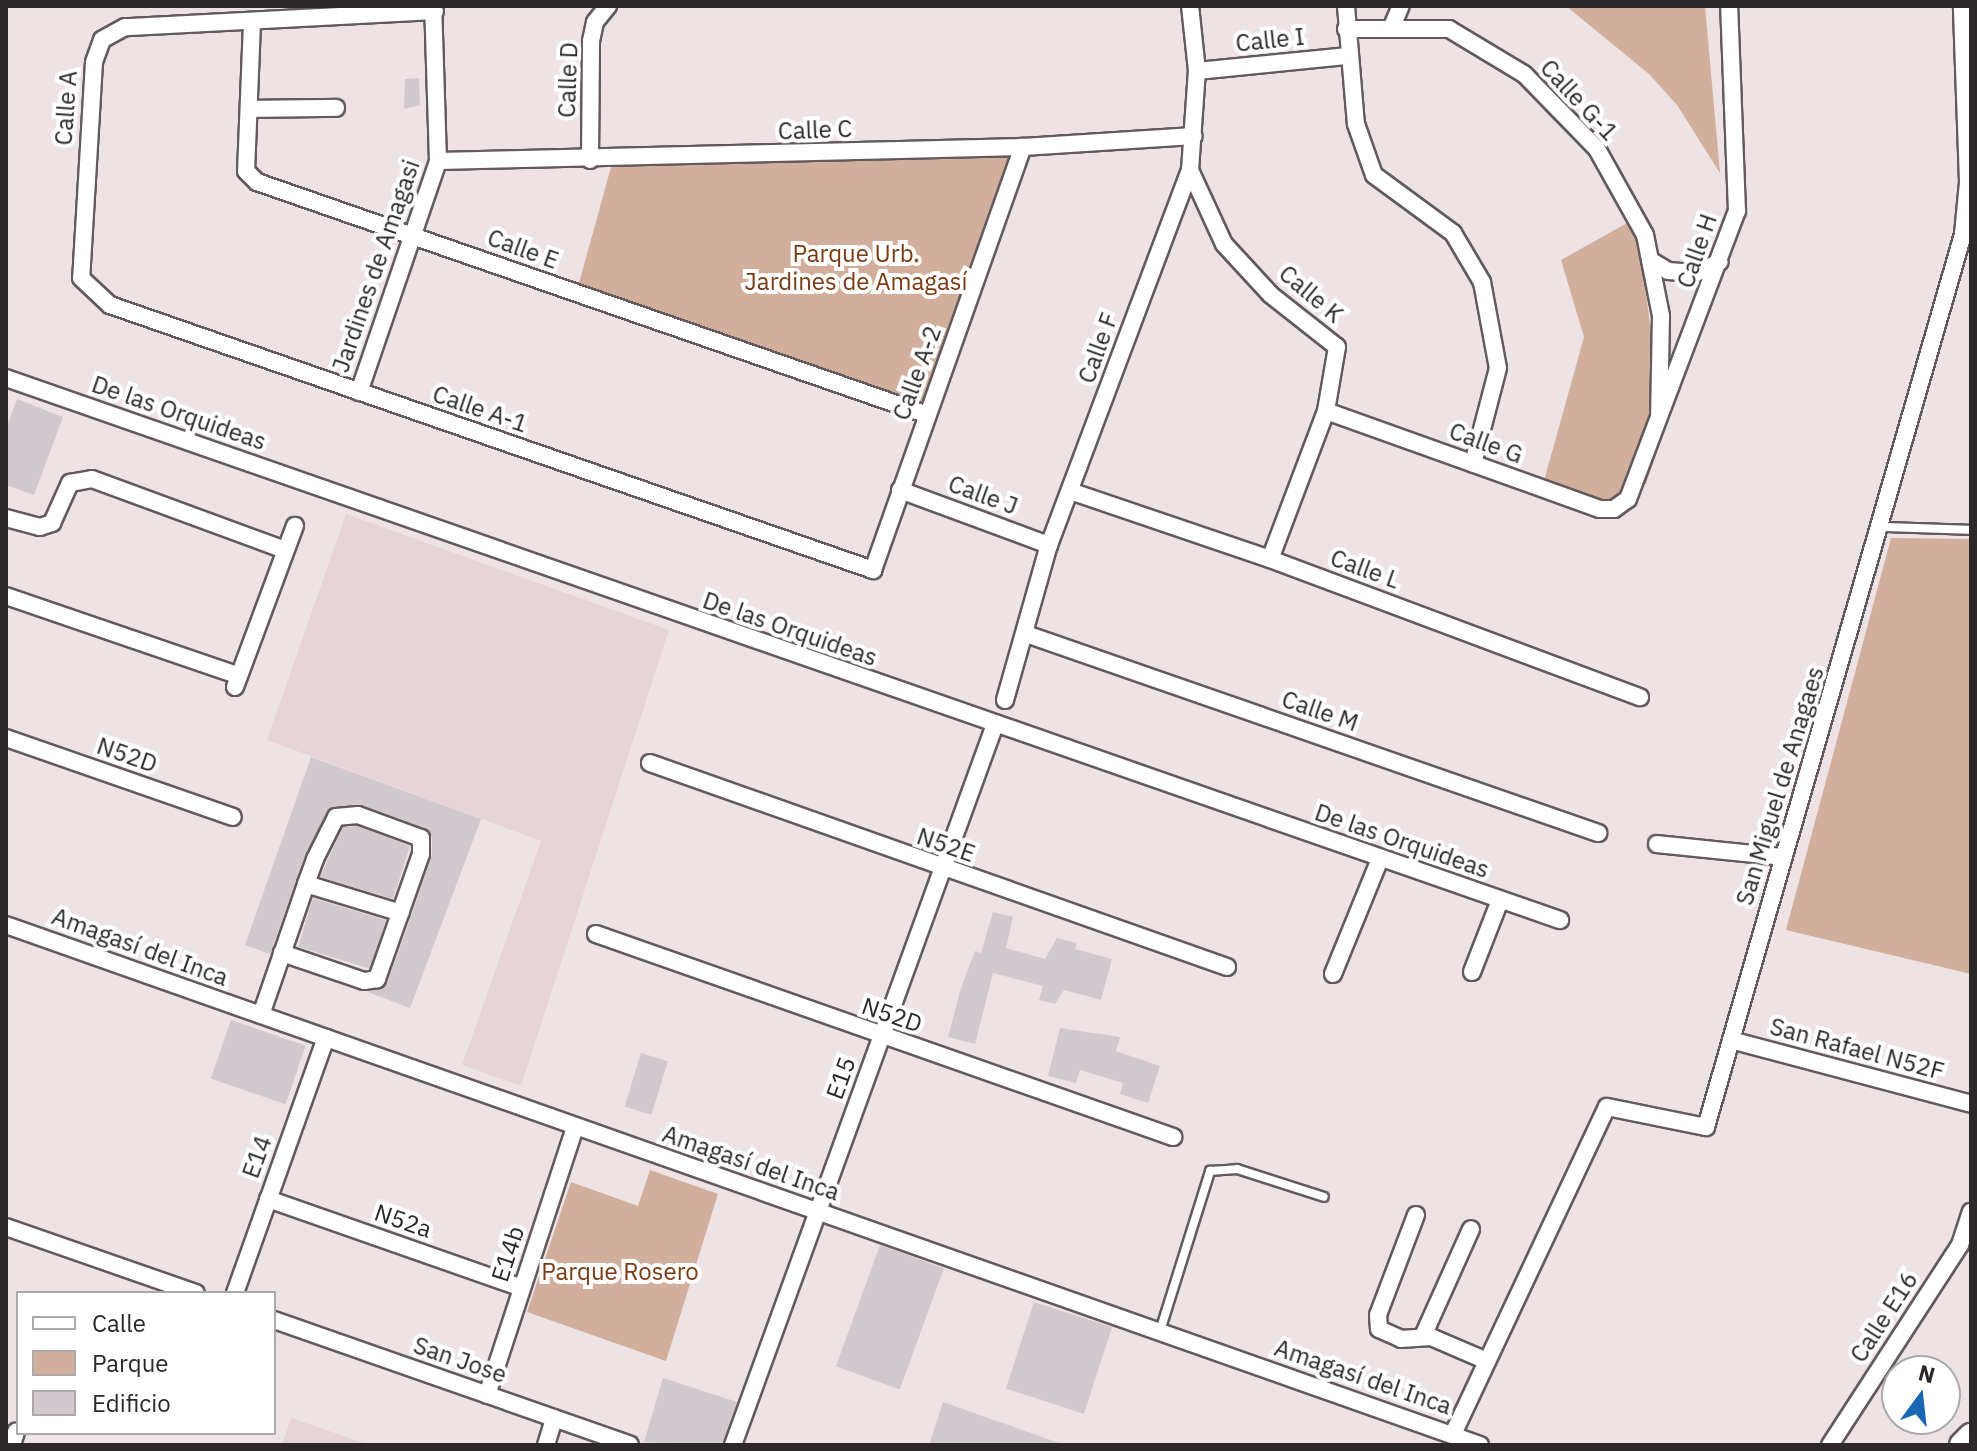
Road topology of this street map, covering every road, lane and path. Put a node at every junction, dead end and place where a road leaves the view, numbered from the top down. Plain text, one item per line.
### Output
1 (608, 6) edge
2 (1190, 6) edge
3 (1346, 6) edge
4 (1401, 6) edge
5 (1729, 6) edge
6 (1962, 6) edge
7 (435, 8) edge
8 (252, 23) junction
9 (1346, 29) junction
10 (1391, 29) junction
11 (1348, 56) junction
12 (1197, 71) junction
13 (336, 108) dead end
14 (249, 109) junction
15 (1194, 136) junction
16 (1023, 147) junction
17 (590, 160) junction
18 (438, 161) junction
19 (1190, 170) junction
20 (1967, 234) edge
21 (415, 236) junction
22 (1650, 260) junction
23 (1720, 262) junction
24 (81, 278) joint
25 (6, 378) edge
26 (359, 392) junction
27 (1326, 411) junction
28 (928, 415) junction
29 (1658, 429) junction
30 (1473, 464) junction
31 (900, 490) junction
32 (1070, 491) junction
33 (1628, 499) joint
34 (6, 518) edge
35 (295, 526) dead end
36 (1882, 527) junction
37 (1971, 530) edge
38 (1049, 545) junction
39 (285, 550) junction
40 (1270, 559) junction
41 (873, 570) joint
42 (6, 596) edge
43 (1026, 634) junction
44 (1640, 697) dead end
45 (1005, 700) dead end
46 (994, 727) junction
47 (6, 738) edge
48 (650, 763) dead end
49 (233, 817) dead end
50 (1598, 833) dead end
51 (1657, 844) dead end
52 (1783, 857) junction
53 (1380, 859) junction
54 (942, 869) junction
55 (306, 884) junction
56 (1500, 900) junction
57 (401, 913) junction
58 (1560, 920) dead end
59 (6, 925) edge
60 (596, 934) dead end
61 (282, 953) junction
62 (1227, 967) dead end
63 (1472, 972) dead end
64 (1333, 974) dead end
65 (261, 1015) junction
66 (881, 1037) junction
67 (326, 1038) junction
68 (1731, 1040) junction
69 (1971, 1104) edge
70 (575, 1128) junction
71 (1173, 1137) dead end
72 (1324, 1197) dead end
73 (268, 1199) junction
74 (819, 1211) junction
75 (1971, 1212) edge
76 (1416, 1215) dead end
77 (6, 1227) edge
78 (1471, 1229) dead end
79 (522, 1288) junction
80 (190, 1291) edge
81 (236, 1291) edge
82 (276, 1321) edge
83 (1160, 1331) junction
84 (1423, 1336) junction
85 (1487, 1361) junction
86 (487, 1395) junction
87 (554, 1418) junction
88 (1453, 1434) junction
89 (1971, 1436) edge
90 (546, 1445) edge
91 (630, 1445) edge
92 (733, 1445) edge
93 (1480, 1445) edge
94 (1830, 1445) edge
95 (1962, 1445) edge

1 - 17 street, Calle D
2 - 12 street, Calle F
3 - 9 street
4 - 10 street
5 - 23 street, Calle H
6 - 20 street, San Miguel de Anagaes
7 - 8 street, Calle A
7 - 18 street, Jardines de Amagasi
8 - 14 street, Calle E
8 - 24 street, Calle A
9 - 10 street, Calle G-1
9 - 11 street
10 - 22 street, Calle G-1
11 - 12 street, Calle I
11 - 30 street
12 - 15 street, Calle F
13 - 14 street
14 - 21 street, Calle E
15 - 16 street, Calle C
15 - 19 street, Calle F
16 - 17 street, Calle C
16 - 28 street, Calle A-2
17 - 18 street, Calle C
18 - 21 street, Jardines de Amagasi
19 - 27 street, Calle K
19 - 32 street, Calle F
20 - 36 street, San Miguel de Anagaes
21 - 26 street, Jardines de Amagasi
21 - 28 street, Calle E
22 - 23 street
22 - 29 street, Calle G-1
23 - 29 street, Calle H
24 - 26 street, Calle A-1
25 - 46 street, De las Orquideas
26 - 41 street, Calle A-1
27 - 30 street, Calle G
27 - 40 street, Calle K
28 - 31 street, Calle A-2
29 - 33 street, Calle H
30 - 33 street, Calle G
31 - 38 street, Calle J
31 - 41 street, Calle A-2
32 - 38 street, Calle F
32 - 40 street, Calle L
34 - 39 street
35 - 39 street
36 - 37 lane
36 - 52 street, San Miguel de Anagaes
38 - 43 street, Calle F
39 - 42 street
40 - 44 street, Calle L
43 - 45 street, Calle F
43 - 50 street, Calle M
46 - 53 street, De las Orquideas
46 - 54 street, E15
47 - 49 street, N52D
48 - 54 street, N52E
51 - 52 street
52 - 68 street, San Miguel de Anagaes
53 - 56 street, De las Orquideas
53 - 64 street
54 - 62 street, N52E
54 - 66 street, E15
55 - 57 street
55 - 57 street
55 - 61 street
56 - 58 street, De las Orquideas
56 - 63 street
57 - 61 street
59 - 65 street, Amagasí del Inca
60 - 66 street, N52D
61 - 65 street
65 - 67 street, Amagasí del Inca
66 - 71 street, N52D
66 - 74 street, E15
67 - 70 street, Amagasí del Inca
67 - 73 street, E14
68 - 69 street, San Rafael N52F
68 - 85 street, San Miguel de Anagaes
70 - 74 street, Amagasí del Inca
70 - 79 street, E14b
72 - 83 lane
73 - 79 street, N52a
73 - 81 street, E14
74 - 83 street, Amagasí del Inca
74 - 92 street, E15
75 - 94 street, Calle E16
76 - 84 street
77 - 80 street
78 - 84 street
79 - 86 street, E14b
82 - 86 street, San Jose
83 - 88 street, Amagasí del Inca
84 - 85 street
85 - 88 street, San Miguel de Anagaes
86 - 87 street, San Jose
87 - 90 street
87 - 91 street, San Jose
88 - 93 street, Amagasí del Inca
89 - 95 street

